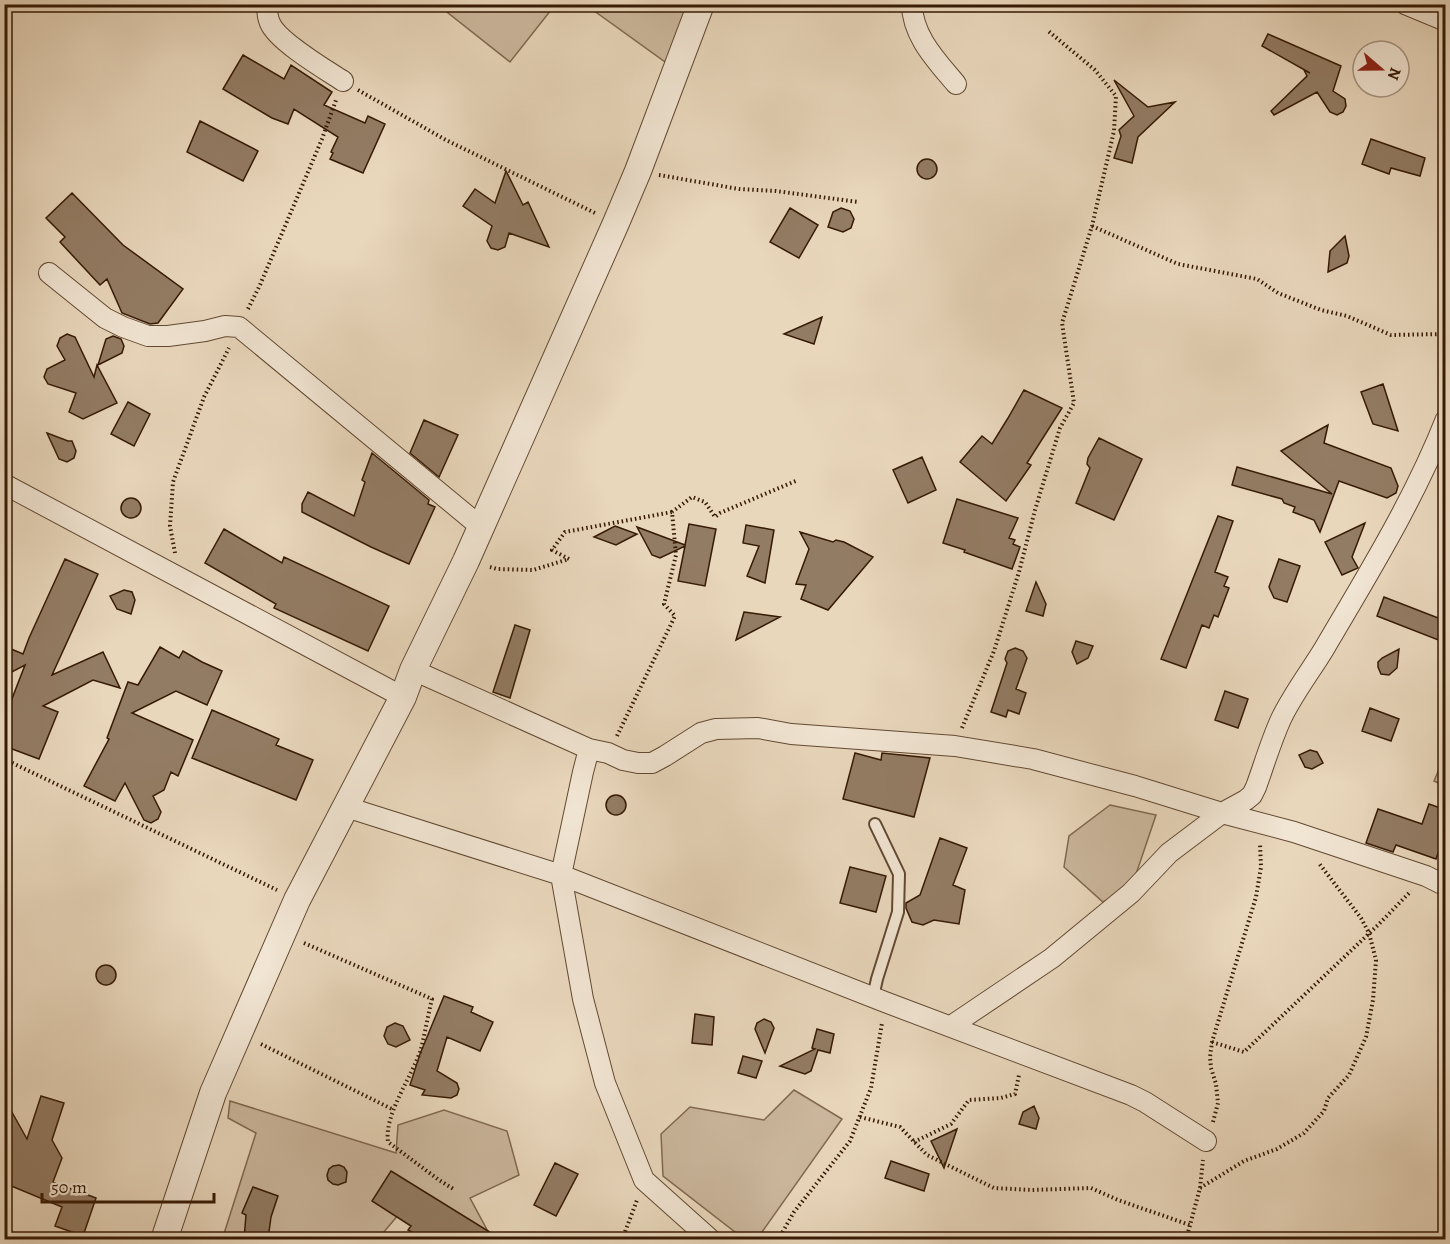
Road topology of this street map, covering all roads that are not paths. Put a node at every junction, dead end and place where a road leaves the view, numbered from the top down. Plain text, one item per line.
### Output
1 (267, 4) edge
2 (701, 4) edge
3 (912, 4) edge
4 (1405, 4) edge
5 (1446, 21) edge
6 (343, 81) road end
7 (956, 84) dead end
8 (49, 273) dead end
9 (1446, 419) edge
10 (4, 484) edge
11 (481, 526) junction
12 (413, 670) junction
13 (403, 697) junction
14 (599, 751) junction
15 (346, 807) junction
16 (1222, 813) junction
17 (875, 824) dead end
18 (561, 875) junction
19 (1446, 885) edge
20 (879, 999) junction
21 (951, 1026) junction
22 (1206, 1141) road end
23 (164, 1239) edge
24 (711, 1239) edge

1 - 6 street
2 - 11 street
3 - 7 street
4 - 5 street
8 - 11 street
9 - 16 street
10 - 13 street
11 - 12 street
12 - 13 street
12 - 14 street
13 - 15 street
14 - 16 street
14 - 18 street
15 - 18 street
15 - 23 street
16 - 19 street
16 - 21 street
17 - 20 lane
18 - 20 street
18 - 24 street
20 - 21 street
21 - 22 street

